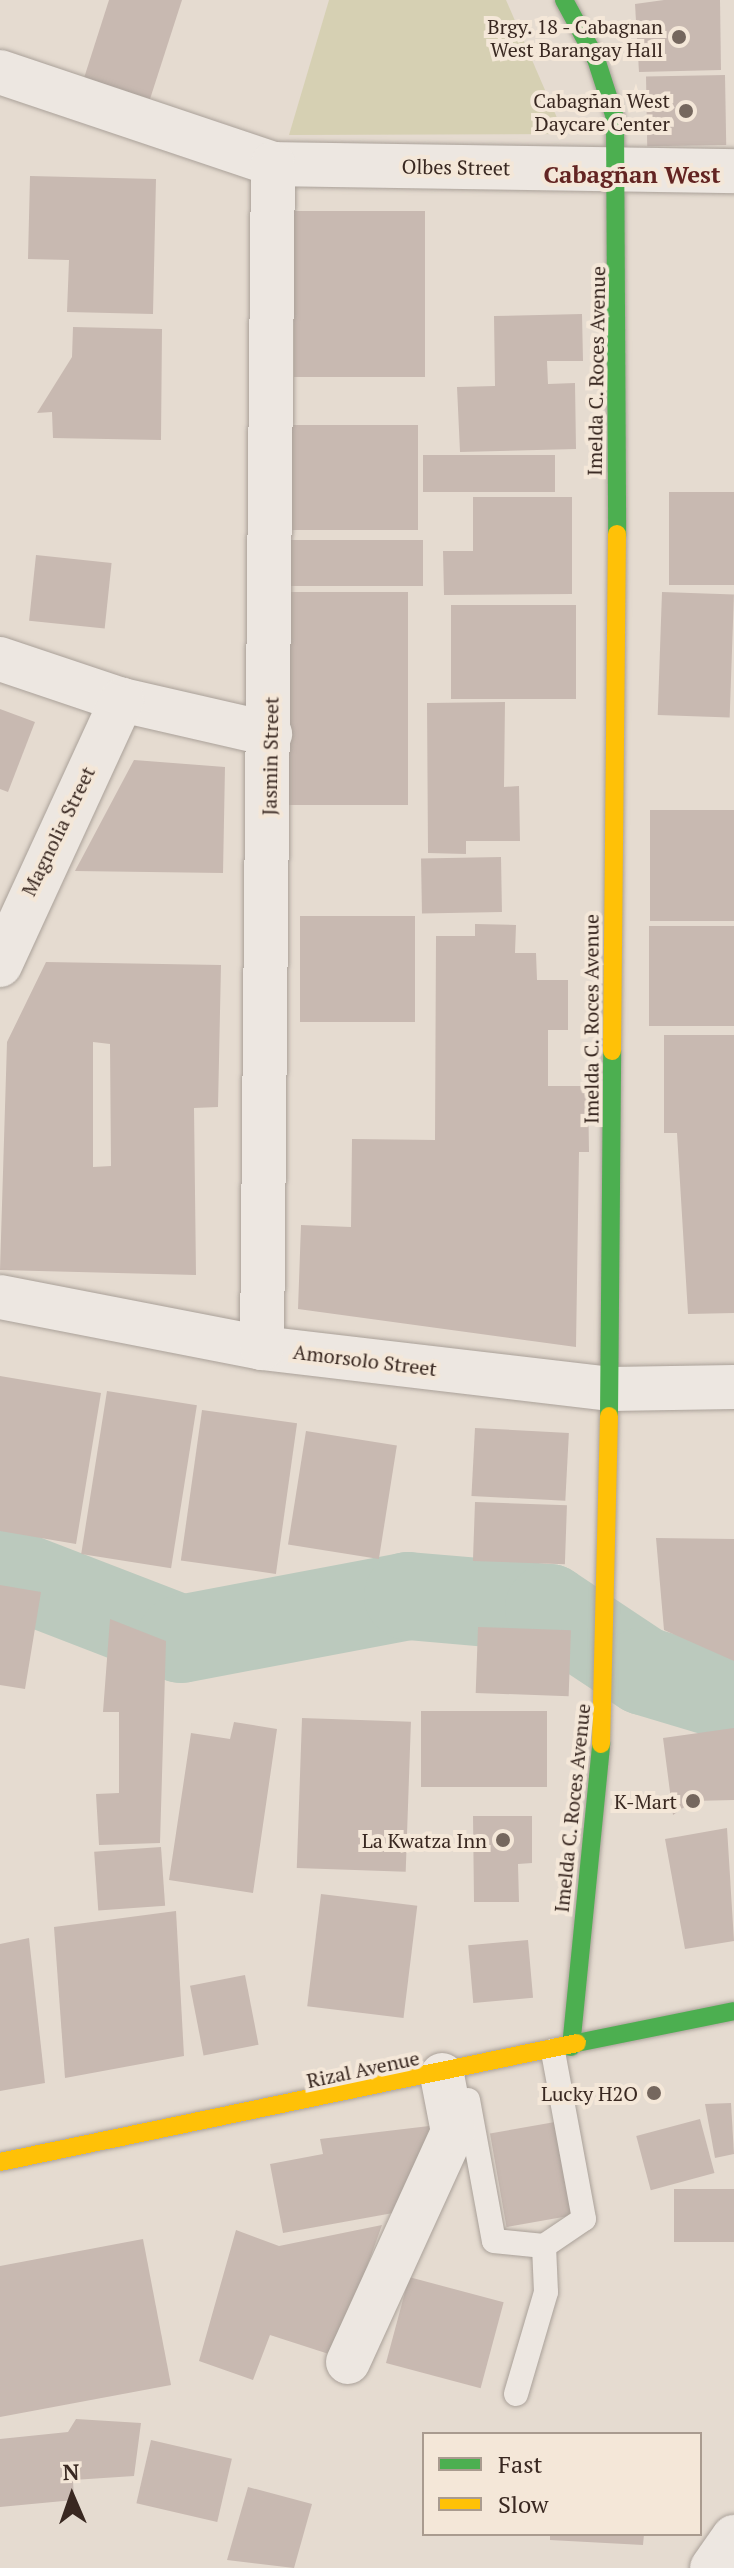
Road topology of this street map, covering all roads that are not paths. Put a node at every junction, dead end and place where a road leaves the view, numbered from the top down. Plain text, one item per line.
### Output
1 (564, 0) edge
2 (0, 72) edge
3 (273, 164) junction
4 (620, 169) junction
5 (734, 171) edge
6 (0, 659) edge
7 (122, 700) junction
8 (270, 734) junction
9 (7, 919) edge
10 (0, 965) edge
11 (0, 1297) edge
12 (262, 1348) junction
13 (734, 1387) edge
14 (610, 1389) junction
15 (734, 2011) edge
16 (562, 2049) junction
17 (452, 2072) junction
18 (0, 2162) edge
19 (544, 2246) junction
20 (348, 2362) dead end
21 (516, 2394) dead end
22 (734, 2537) edge
23 (712, 2568) edge

1 - 4 main road, Imelda C. Roces Avenue
2 - 3 street, Olbes Street
3 - 4 street, Olbes Street
3 - 8 street, Jasmin Street
4 - 5 street, Olbes Street
4 - 14 main road, Imelda C. Roces Avenue
6 - 7 street
7 - 8 street
7 - 9 street, Magnolia Street
8 - 12 street, Jasmin Street
9 - 10 street, Magnolia Street
11 - 12 street, Amorsolo Street
12 - 14 street, Amorsolo Street
13 - 14 street, Amorsolo Street
14 - 16 main road, Imelda C. Roces Avenue
15 - 16 main road, Rizal Avenue
16 - 17 main road, Rizal Avenue
16 - 19 lane
17 - 18 main road, Rizal Avenue
17 - 19 lane
17 - 20 street
19 - 21 lane
22 - 23 street

